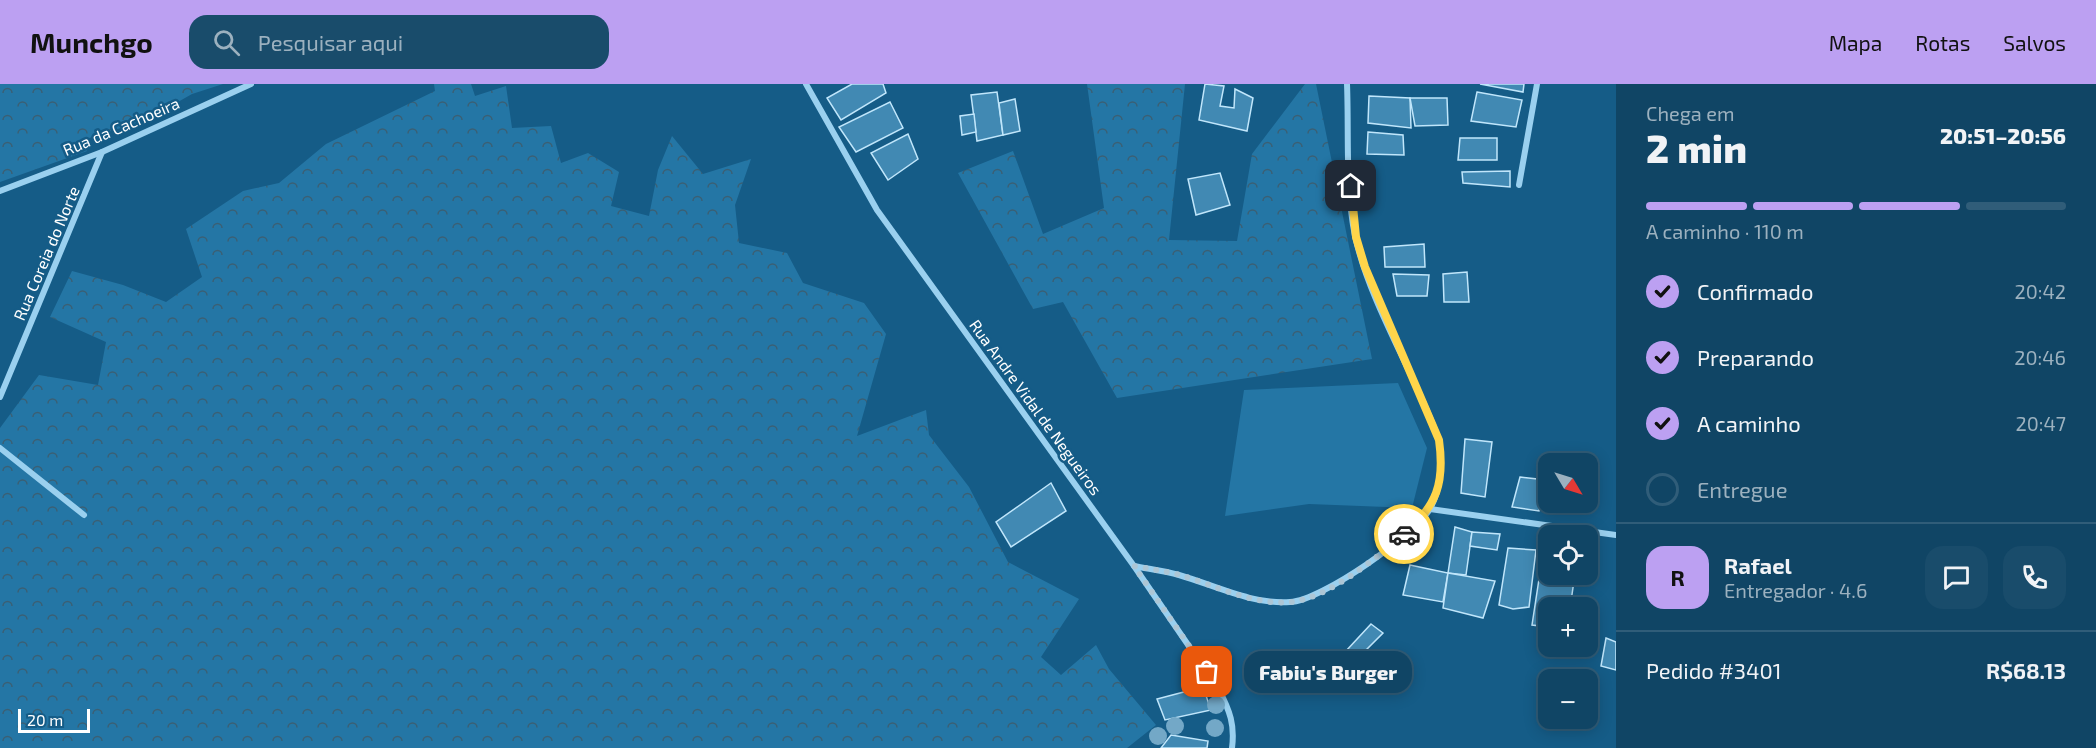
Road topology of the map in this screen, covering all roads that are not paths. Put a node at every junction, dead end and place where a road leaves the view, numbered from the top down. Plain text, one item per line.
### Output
1 (251, 84) edge
2 (806, 84) edge
3 (1347, 84) edge
4 (1537, 84) edge
5 (102, 152) junction
6 (1519, 185) dead end
7 (0, 191) edge
8 (0, 397) edge
9 (0, 447) edge
10 (1430, 509) junction
11 (84, 515) dead end
12 (1616, 535) edge
13 (1134, 566) junction
14 (1232, 748) edge

1 - 5 street, Rua da Cachoeira
2 - 13 street, Rua Andre Vidal de Negueiros
3 - 10 street
4 - 6 street
5 - 7 street, Rua da Cachoeira
5 - 8 street, Rua Coreia do Norte
9 - 11 street
10 - 12 street
10 - 13 street
13 - 14 street, Rua Andre Vidal de Negueiros

